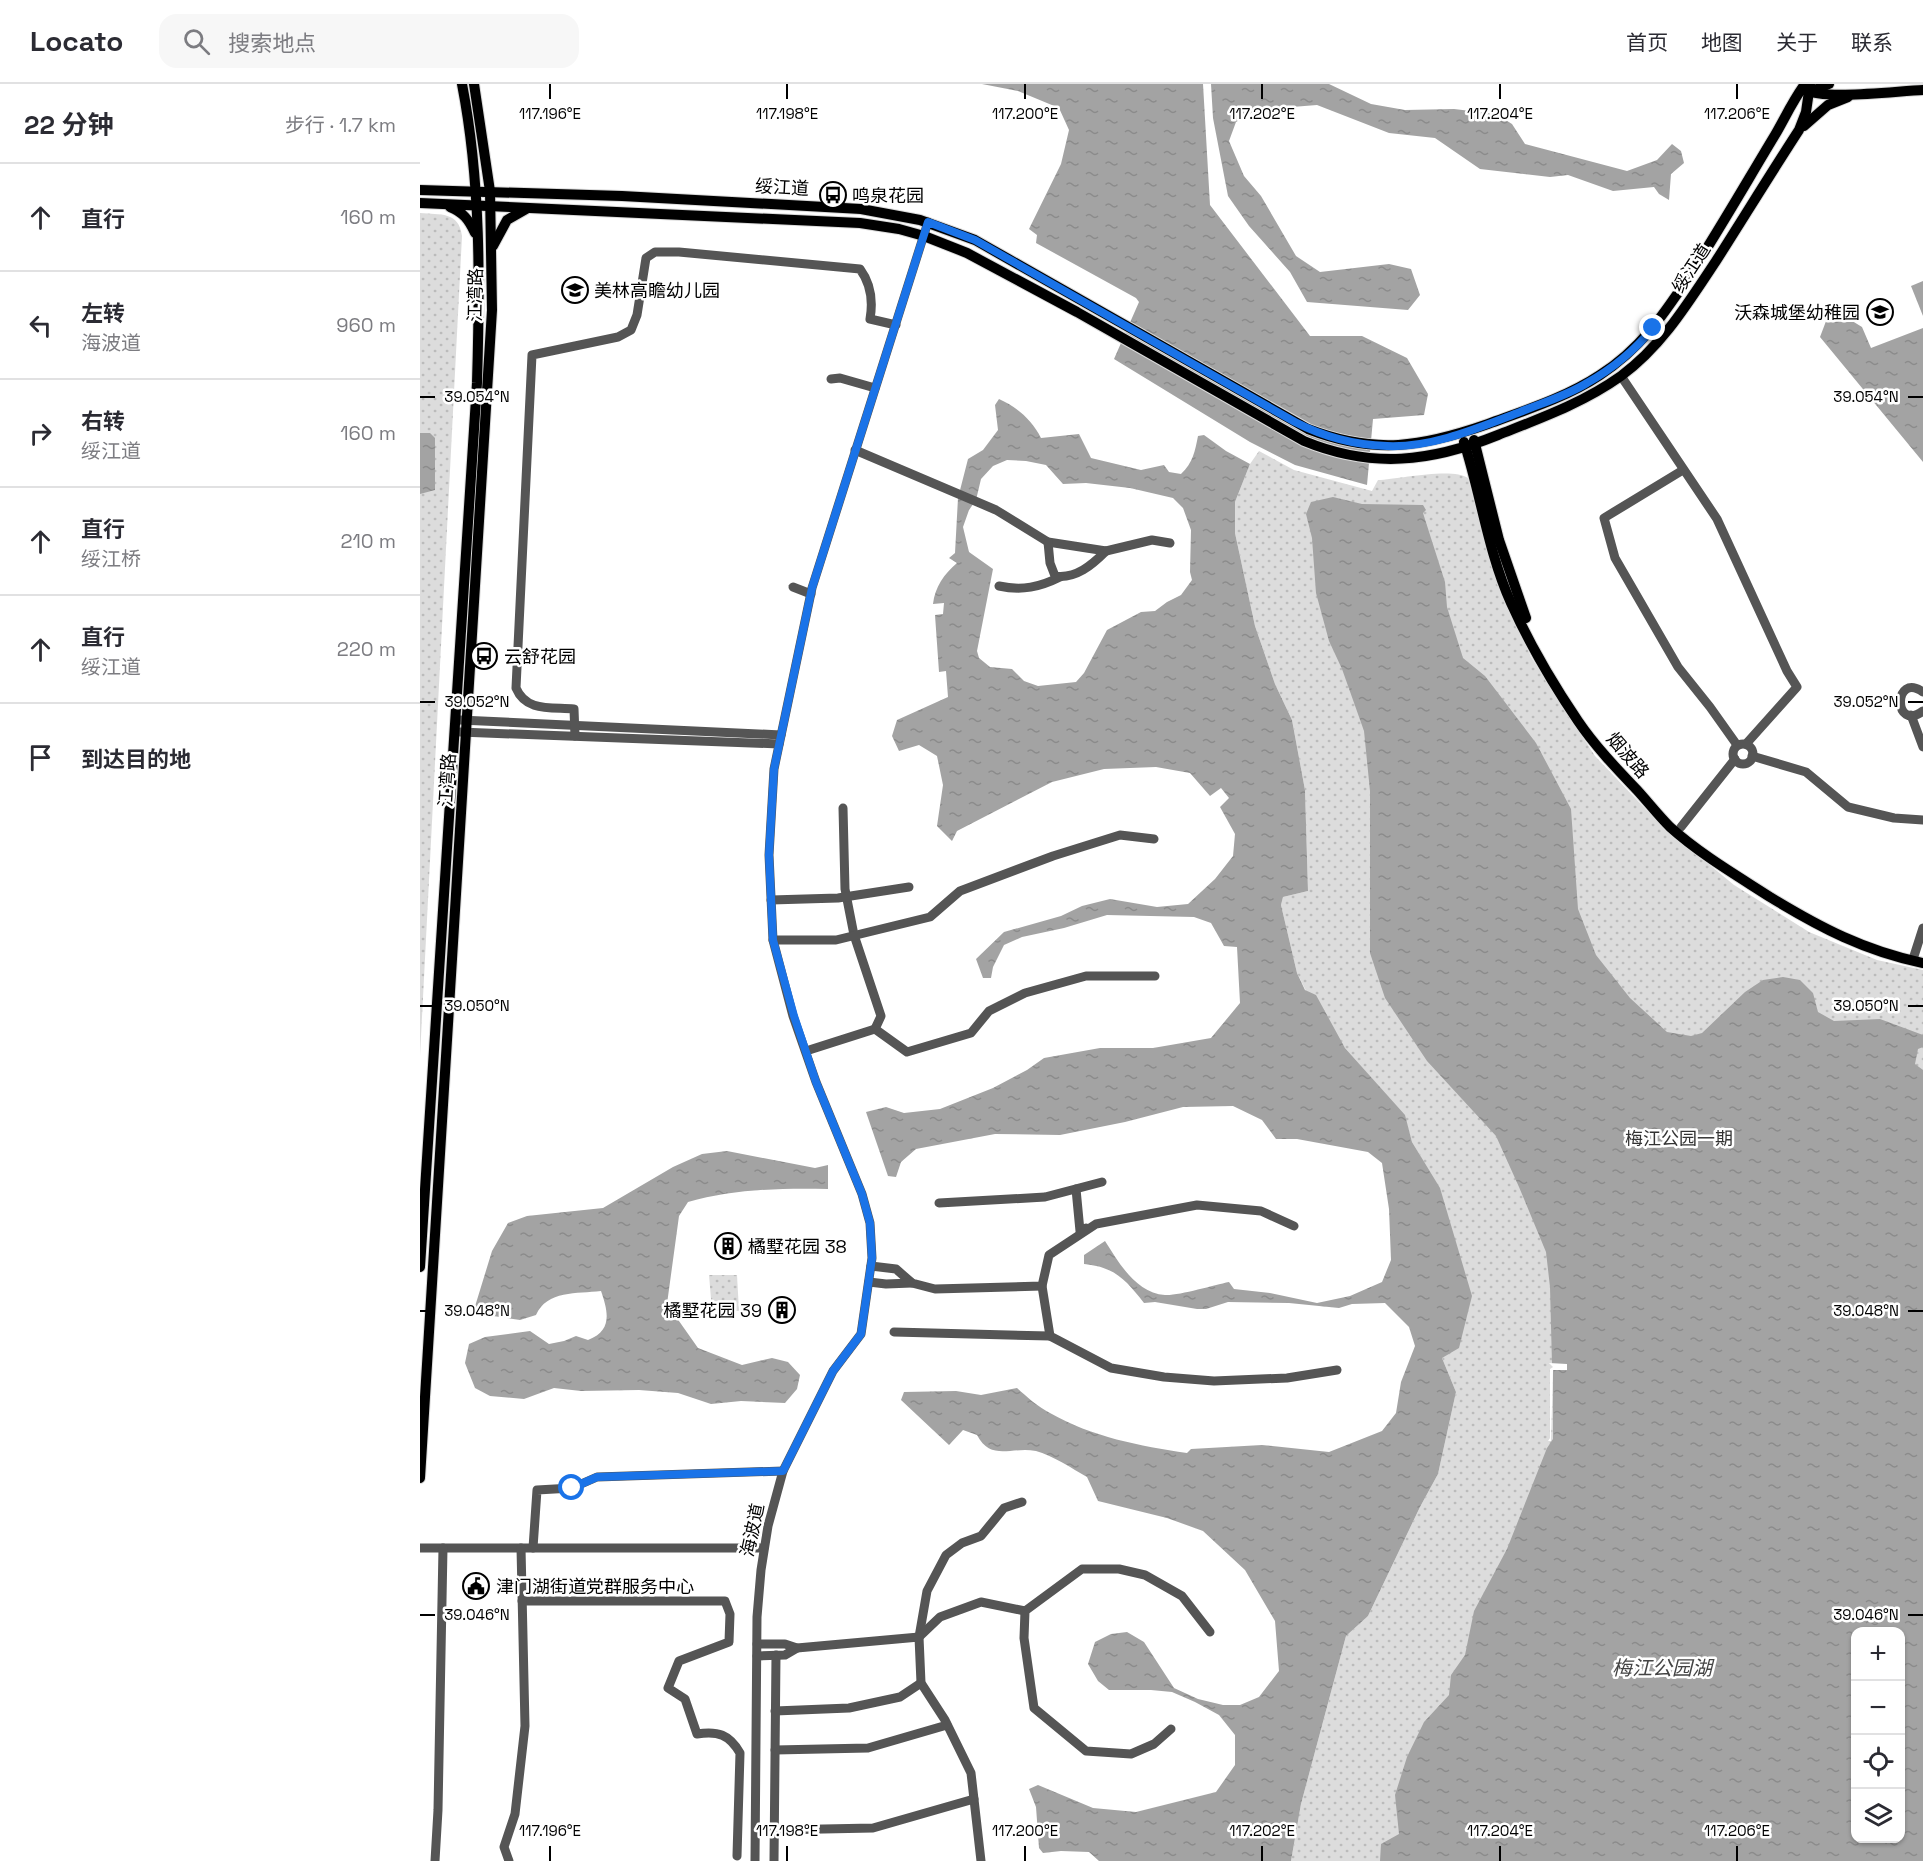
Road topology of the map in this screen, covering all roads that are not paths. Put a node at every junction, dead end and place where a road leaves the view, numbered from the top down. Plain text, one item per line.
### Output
1 (462, 84) edge
2 (474, 84) edge
3 (1829, 84) edge
4 (1804, 87) edge
5 (1923, 90) edge
6 (1863, 93) junction
7 (1799, 130) junction
8 (420, 190) edge
9 (439, 190) junction
10 (475, 191) junction
11 (490, 191) junction
12 (530, 192) junction
13 (420, 203) edge
14 (438, 204) junction
15 (475, 207) junction
16 (531, 207) junction
17 (493, 208) junction
18 (928, 222) junction
19 (485, 224) junction
20 (924, 236) junction
21 (478, 248) junction
22 (492, 249) junction
23 (896, 325) junction
24 (1621, 376) junction
25 (831, 379) dead end
26 (875, 388) junction
27 (1466, 432) junction
28 (1470, 447) junction
29 (855, 450) junction
30 (1683, 470) junction
31 (1048, 542) junction
32 (1170, 543) dead end
33 (1106, 551) junction
34 (1060, 577) junction
35 (999, 586) dead end
36 (792, 587) dead end
37 (811, 594) junction
38 (1923, 692) edge
39 (1923, 711) edge
40 (1911, 715) junction
41 (462, 720) junction
42 (575, 725) junction
43 (461, 732) junction
44 (575, 736) junction
45 (780, 739) junction
46 (1742, 745) junction
47 (1923, 747) edge
48 (1752, 756) junction
49 (1735, 759) junction
50 (843, 808) dead end
51 (1923, 820) edge
52 (1681, 827) junction
53 (1154, 839) dead end
54 (909, 887) dead end
55 (847, 897) junction
56 (771, 900) junction
57 (1923, 928) edge
58 (854, 935) junction
59 (773, 940) junction
60 (1920, 959) edge
61 (1155, 976) dead end
62 (875, 1029) junction
63 (806, 1051) junction
64 (1102, 1182) dead end
65 (1076, 1189) junction
66 (939, 1203) dead end
67 (1096, 1224) junction
68 (1294, 1226) dead end
69 (871, 1266) junction
70 (420, 1267) edge
71 (869, 1282) junction
72 (912, 1283) junction
73 (1042, 1286) junction
74 (894, 1332) dead end
75 (1050, 1336) junction
76 (1337, 1370) dead end
77 (783, 1471) junction
78 (420, 1478) edge
79 (1022, 1502) dead end
80 (420, 1548) edge
81 (443, 1548) junction
82 (521, 1548) junction
83 (533, 1548) junction
84 (765, 1548) junction
85 (522, 1601) junction
86 (1025, 1611) junction
87 (1210, 1632) dead end
88 (919, 1637) junction
89 (757, 1644) junction
90 (797, 1648) junction
91 (776, 1655) junction
92 (757, 1656) junction
93 (921, 1683) junction
94 (775, 1711) junction
95 (947, 1725) junction
96 (1170, 1728) dead end
97 (775, 1750) junction
98 (974, 1799) junction
99 (774, 1830) junction
100 (737, 1858) edge
101 (755, 1859) edge
102 (435, 1861) edge
103 (508, 1861) edge
104 (774, 1861) edge
105 (981, 1861) edge

1 - 10 main road, 江湾路
2 - 11 main road, 江湾路
3 - 4 main road
4 - 6 main road
4 - 7 main road, 绥江道
4 - 27 main road, 绥江道
5 - 6 main road
6 - 7 main road
7 - 24 main road, 绥江道
8 - 9 main road, 绥江道
9 - 10 main road, 绥江道
9 - 15 main road
10 - 11 main road, 绥江道
10 - 15 main road, 江湾路
11 - 12 main road, 绥江道
11 - 17 main road, 江湾路
12 - 17 main road
12 - 18 main road, 绥江道
13 - 14 main road, 绥江道
14 - 15 main road, 绥江道
14 - 21 main road
15 - 17 main road, 绥江道
15 - 19 main road
15 - 21 main road, 江湾路
16 - 17 main road, 绥江道
16 - 20 main road, 绥江道
16 - 22 main road
17 - 19 main road
17 - 22 main road, 江湾路
18 - 20 street, 海波道
18 - 27 main road, 绥江道
19 - 21 main road
19 - 22 main road
20 - 23 street, 海波道
20 - 28 main road, 绥江道
21 - 41 main road, 江湾路
22 - 41 main road, 江湾路
23 - 26 street, 海波道
23 - 42 street
24 - 28 main road, 绥江道
24 - 30 street
25 - 26 street
26 - 29 street, 海波道
27 - 28 main road, 烟波路
28 - 52 main road, 烟波路
28 - 60 main road, 烟波路
29 - 31 street
29 - 37 street, 海波道
30 - 46 street
30 - 46 street
31 - 33 street
31 - 34 street
32 - 33 street
33 - 34 street
34 - 35 street
36 - 37 street
37 - 45 street, 海波道
38 - 40 street
39 - 40 street
40 - 47 street
41 - 42 street
41 - 43 main road, 江湾路
42 - 44 street
42 - 45 street
43 - 44 street
43 - 70 main road, 江湾路
43 - 78 main road, 江湾路
44 - 45 street
45 - 56 street, 海波道
46 - 48 street
46 - 49 street
48 - 49 street
48 - 51 street
49 - 52 street
50 - 55 street
52 - 60 main road, 烟波路
53 - 58 street
54 - 55 street
55 - 56 street
55 - 58 street
56 - 59 street, 海波道
57 - 60 street
58 - 59 street
58 - 62 street
59 - 63 street, 海波道
61 - 62 street
62 - 63 street
63 - 69 street, 海波道
64 - 65 street
65 - 66 street
65 - 67 street
67 - 68 street
67 - 73 street
69 - 71 street, 海波道
69 - 72 street
71 - 72 street
71 - 77 street, 海波道
72 - 73 street
73 - 75 street
74 - 75 street
75 - 76 street
77 - 83 street
77 - 84 street, 海波道
79 - 88 street
80 - 81 street
81 - 82 street
81 - 102 street
82 - 83 street
82 - 85 street
83 - 84 street
84 - 89 street, 海波道
85 - 100 street
85 - 103 street
86 - 87 street
86 - 88 street
86 - 96 street
88 - 90 street
88 - 93 street
89 - 90 street
89 - 92 street, 海波道
90 - 91 street
91 - 92 street
91 - 94 street
92 - 101 street, 海波道
93 - 94 street
93 - 95 street
94 - 97 street
95 - 97 street
95 - 98 street
97 - 99 street
98 - 99 street
98 - 105 street
99 - 104 street
100 - 101 street

